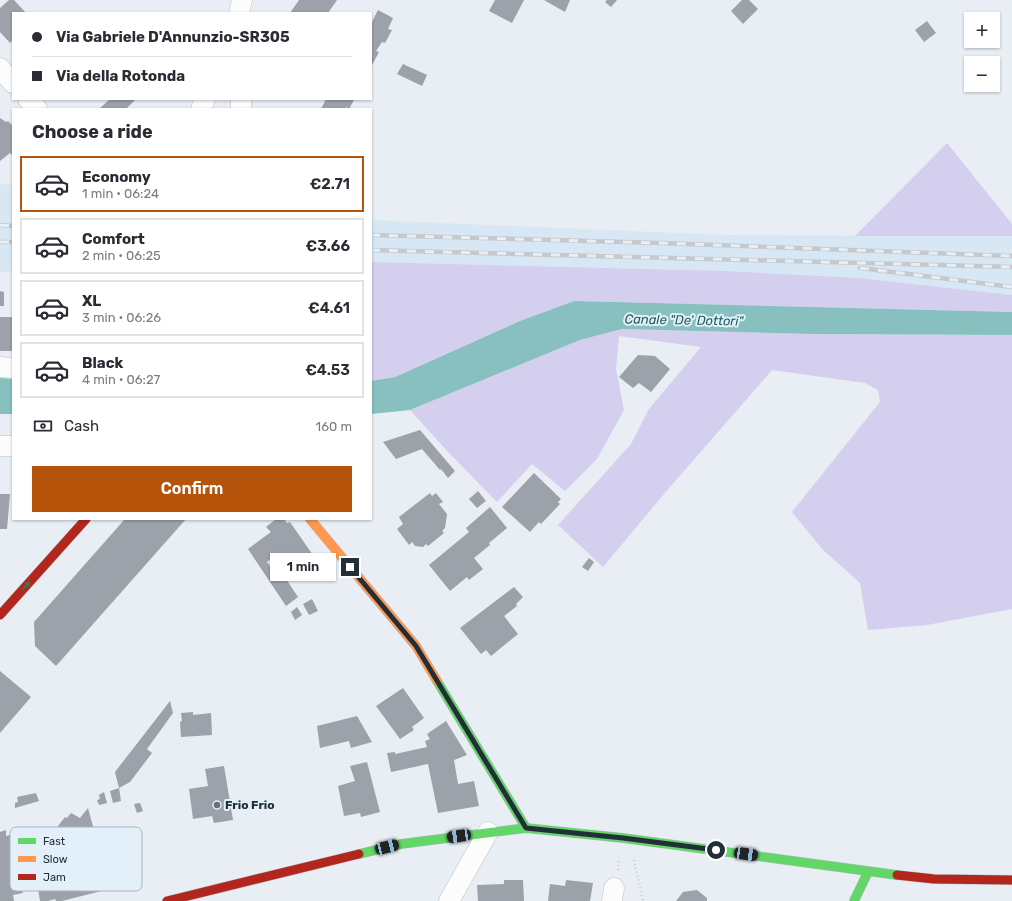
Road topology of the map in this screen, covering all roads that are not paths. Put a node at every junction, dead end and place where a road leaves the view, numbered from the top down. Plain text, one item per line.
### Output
1 (0, 68) edge
2 (12, 82) edge
3 (29, 100) edge
4 (36, 108) edge
5 (0, 367) edge
6 (12, 368) edge
7 (0, 446) edge
8 (12, 446) edge
9 (85, 520) edge
10 (311, 520) edge
11 (0, 615) edge
12 (526, 828) junction
13 (488, 832) junction
14 (868, 872) junction
15 (1012, 880) edge
16 (167, 901) edge
17 (449, 901) edge
18 (854, 901) edge

1 - 2 street
3 - 4 street
5 - 6 street
7 - 8 street
11 -> 9 main road
10 - 12 main road
12 - 13 main road
12 - 14 main road
13 - 16 main road
13 - 17 street
14 - 15 main road
14 - 18 main road

